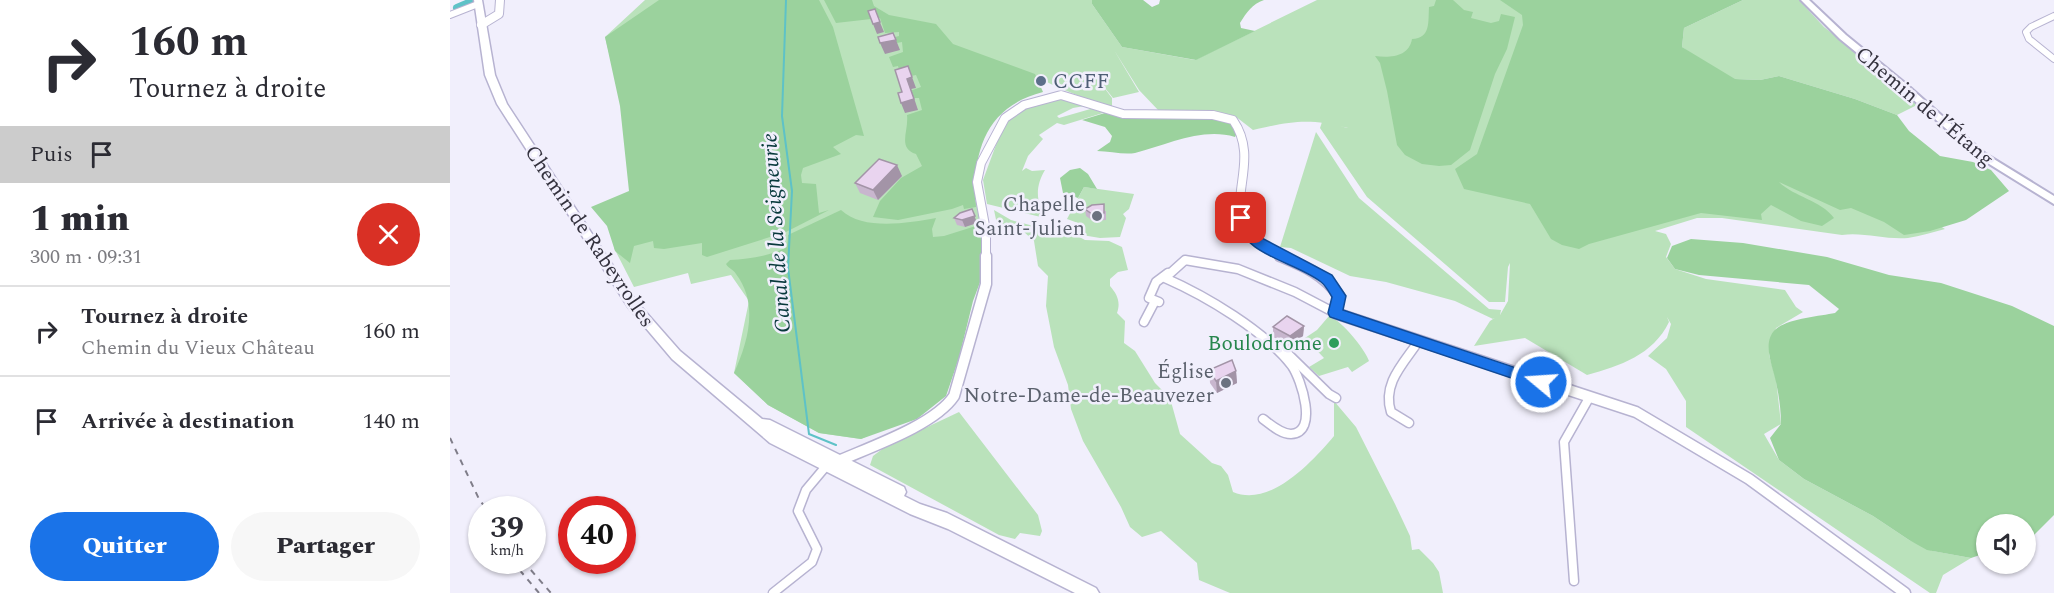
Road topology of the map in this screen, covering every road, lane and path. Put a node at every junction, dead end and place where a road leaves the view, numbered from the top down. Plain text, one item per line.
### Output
1 (501, 0) edge
2 (1805, 0) edge
3 (478, 2) edge
4 (450, 15) edge
5 (2054, 16) edge
6 (481, 25) junction
7 (2054, 59) edge
8 (2054, 201) edge
9 (1174, 268) junction
10 (1335, 313) junction
11 (1144, 322) dead end
12 (1418, 342) junction
13 (1270, 346) junction
14 (1336, 398) dead end
15 (1589, 398) junction
16 (747, 415) junction
17 (1263, 419) dead end
18 (1409, 423) dead end
19 (834, 461) junction
20 (948, 522) junction
21 (1574, 581) dead end
22 (773, 593) edge
23 (1091, 593) edge
24 (1905, 593) edge

1 - 6 street
2 - 8 main road, Chemin de l’Étang
3 - 4 street
3 - 6 main road, Chemin de Rabeyrolles
5 - 7 street
6 - 16 main road, Chemin de Rabeyrolles
9 - 10 street
9 - 11 street
9 - 13 street
10 - 12 street
10 - 19 street
12 - 15 street
12 - 18 street
13 - 14 street
13 - 17 street
15 - 21 street
15 - 24 street
16 - 19 main road, Chemin de Rabeyrolles
16 - 19 main road, Chemin de Rabeyrolles
19 - 20 main road, Chemin de Rabeyrolles
19 - 20 main road, Chemin de Rabeyrolles
19 - 22 street
20 - 23 main road, Chemin de Rabeyrolles

